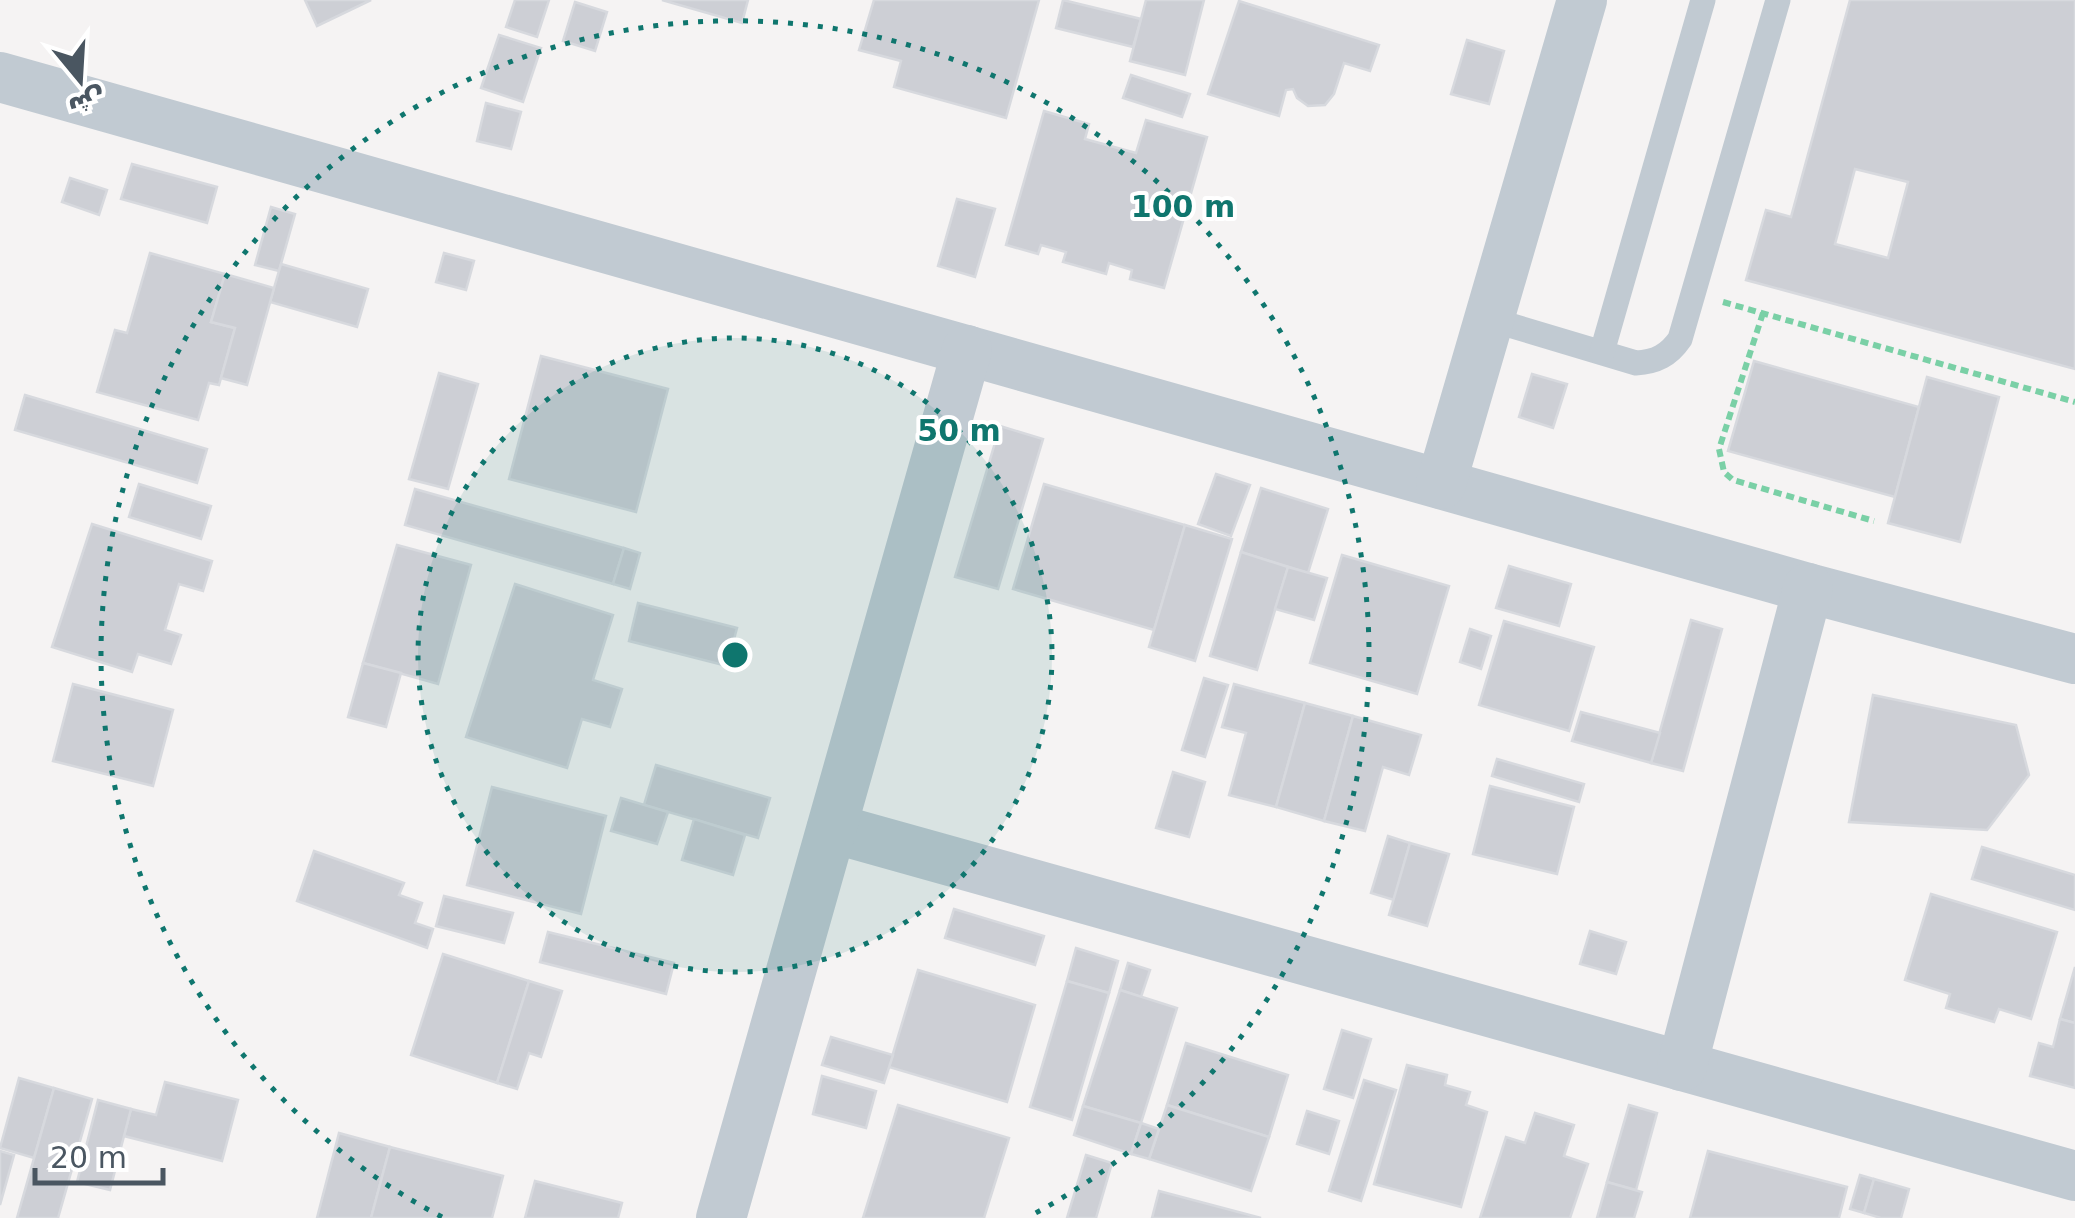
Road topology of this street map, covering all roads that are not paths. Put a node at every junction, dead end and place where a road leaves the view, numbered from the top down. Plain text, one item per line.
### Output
1 (1582, 0) edge
2 (1703, 0) edge
3 (1778, 0) edge
4 (0, 77) edge
5 (1490, 319) junction
6 (967, 350) junction
7 (1602, 352) junction
8 (1441, 484) junction
9 (1808, 588) junction
10 (2075, 659) edge
11 (832, 828) junction
12 (1682, 1066) junction
13 (2075, 1176) edge
14 (721, 1218) edge

1 - 5 street
2 - 7 lane
3 - 7 lane
4 - 6 street
5 - 7 lane
5 - 8 street
6 - 8 street
6 - 11 street
8 - 9 street
9 - 10 street
9 - 12 street
11 - 12 street
11 - 14 street
12 - 13 street

